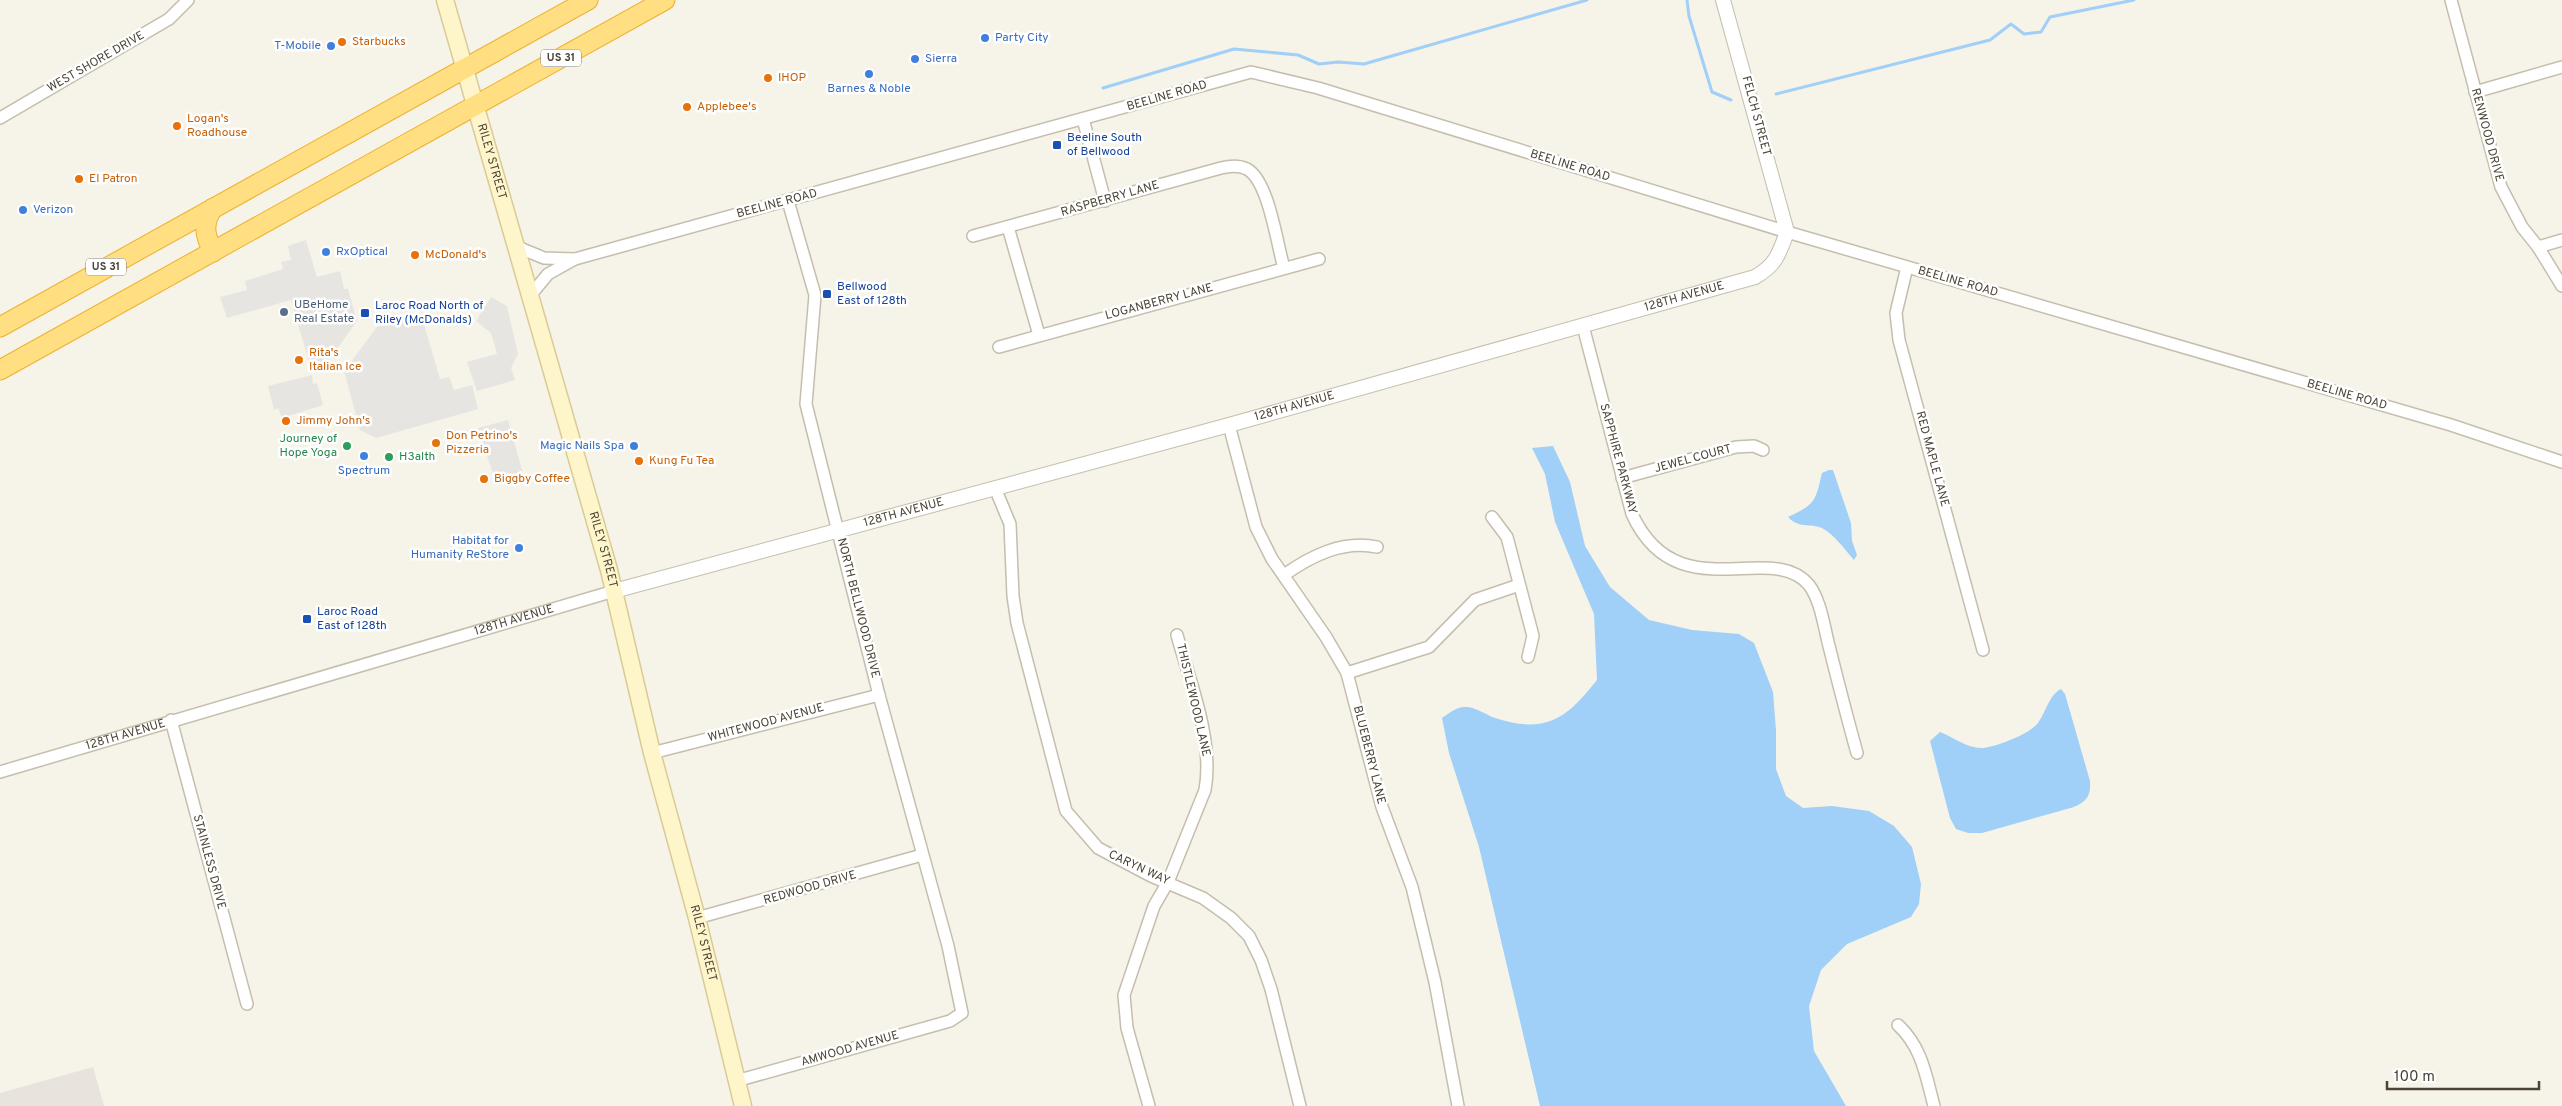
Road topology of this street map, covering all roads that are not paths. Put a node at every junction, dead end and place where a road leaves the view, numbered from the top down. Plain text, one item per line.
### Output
1 (188, 0) edge
2 (445, 0) edge
3 (588, 0) edge
4 (666, 0) edge
5 (1724, 0) edge
6 (2451, 0) edge
7 (2562, 67) edge
8 (464, 69) junction
9 (2475, 92) junction
10 (475, 106) junction
11 (0, 118) edge
12 (1083, 119) junction
13 (788, 201) junction
14 (1105, 201) junction
15 (213, 208) junction
16 (1008, 227) junction
17 (1787, 232) junction
18 (974, 236) dead end
19 (2562, 240) edge
20 (515, 246) junction
21 (2538, 247) junction
22 (213, 252) junction
23 (1319, 259) dead end
24 (574, 260) junction
25 (1907, 267) junction
26 (1284, 268) junction
27 (2562, 286) edge
28 (529, 296) junction
29 (0, 326) edge
30 (1583, 326) junction
31 (1039, 335) junction
32 (999, 347) dead end
33 (0, 370) edge
34 (1229, 425) junction
35 (1763, 450) dead end
36 (2562, 462) edge
37 (1622, 478) junction
38 (995, 488) junction
39 (1492, 517) dead end
40 (838, 530) junction
41 (1377, 546) dead end
42 (1284, 575) junction
43 (1519, 585) junction
44 (614, 591) junction
45 (1177, 634) dead end
46 (1983, 650) dead end
47 (1528, 657) dead end
48 (1347, 673) junction
49 (879, 695) junction
50 (171, 720) junction
51 (652, 753) junction
52 (1857, 753) dead end
53 (0, 772) edge
54 (922, 855) junction
55 (1168, 882) junction
56 (697, 918) junction
57 (247, 1004) dead end
58 (962, 1013) joint
59 (1898, 1025) dead end
60 (736, 1082) junction
61 (743, 1106) edge
62 (1149, 1106) edge
63 (1300, 1106) edge
64 (1458, 1106) edge
65 (1934, 1106) edge

1 - 11 street, WEST SHORE DRIVE
2 - 8 main road, RILEY STREET
3 - 8 highway, US 31
4 - 10 highway, US 31
5 - 17 street, FELCH STREET
6 - 9 street, RENWOOD DRIVE
7 - 9 street
8 - 10 main road, RILEY STREET
8 - 15 highway, US 31
9 - 21 street, RENWOOD DRIVE
10 - 20 main road, RILEY STREET
10 - 22 highway, US 31
12 - 13 street, BEELINE ROAD
12 - 14 street
12 - 17 street, BEELINE ROAD
13 - 24 street, BEELINE ROAD
13 - 40 street, NORTH BELLWOOD DRIVE
14 - 16 street, RASPBERRY LANE
14 - 26 street, RASPBERRY LANE
15 - 22 highway
15 - 29 highway, US 31
16 - 18 street, RASPBERRY LANE
16 - 31 street
17 - 25 street, BEELINE ROAD
17 - 30 street, 128TH AVENUE
19 - 21 street
20 - 24 street, BEELINE ROAD
20 - 28 main road, RILEY STREET
21 - 27 street, RENWOOD DRIVE
22 - 33 highway, US 31
23 - 26 street, LOGANBERRY LANE
24 - 28 street, BEELINE ROAD
25 - 36 street, BEELINE ROAD
25 - 46 street, RED MAPLE LANE
26 - 31 street, LOGANBERRY LANE
28 - 44 main road, RILEY STREET
30 - 34 street, 128TH AVENUE
30 - 37 street, SAPPHIRE PARKWAY
31 - 32 street, LOGANBERRY LANE
34 - 38 street, 128TH AVENUE
34 - 42 street, BLUEBERRY LANE
35 - 37 street, JEWEL COURT
37 - 52 street, SAPPHIRE PARKWAY
38 - 40 street, 128TH AVENUE
38 - 55 street, CARYN WAY
39 - 43 street
40 - 44 street, 128TH AVENUE
40 - 49 street, NORTH BELLWOOD DRIVE
41 - 42 street
42 - 48 street, BLUEBERRY LANE
43 - 47 street
43 - 48 street
44 - 50 street, 128TH AVENUE
44 - 51 main road, RILEY STREET
45 - 55 street, THISTLEWOOD LANE
48 - 64 street, BLUEBERRY LANE
49 - 51 street, WHITEWOOD AVENUE
49 - 54 street, NORTH BELLWOOD DRIVE
50 - 53 street, 128TH AVENUE
50 - 57 street, STAINLESS DRIVE
51 - 56 main road, RILEY STREET
54 - 56 street, REDWOOD DRIVE
54 - 58 street, NORTH BELLWOOD DRIVE
55 - 62 street, THISTLEWOOD LANE
55 - 63 street, CARYN WAY
56 - 60 main road, RILEY STREET
58 - 60 street, AMWOOD AVENUE
59 - 65 street
60 - 61 main road, RILEY STREET

